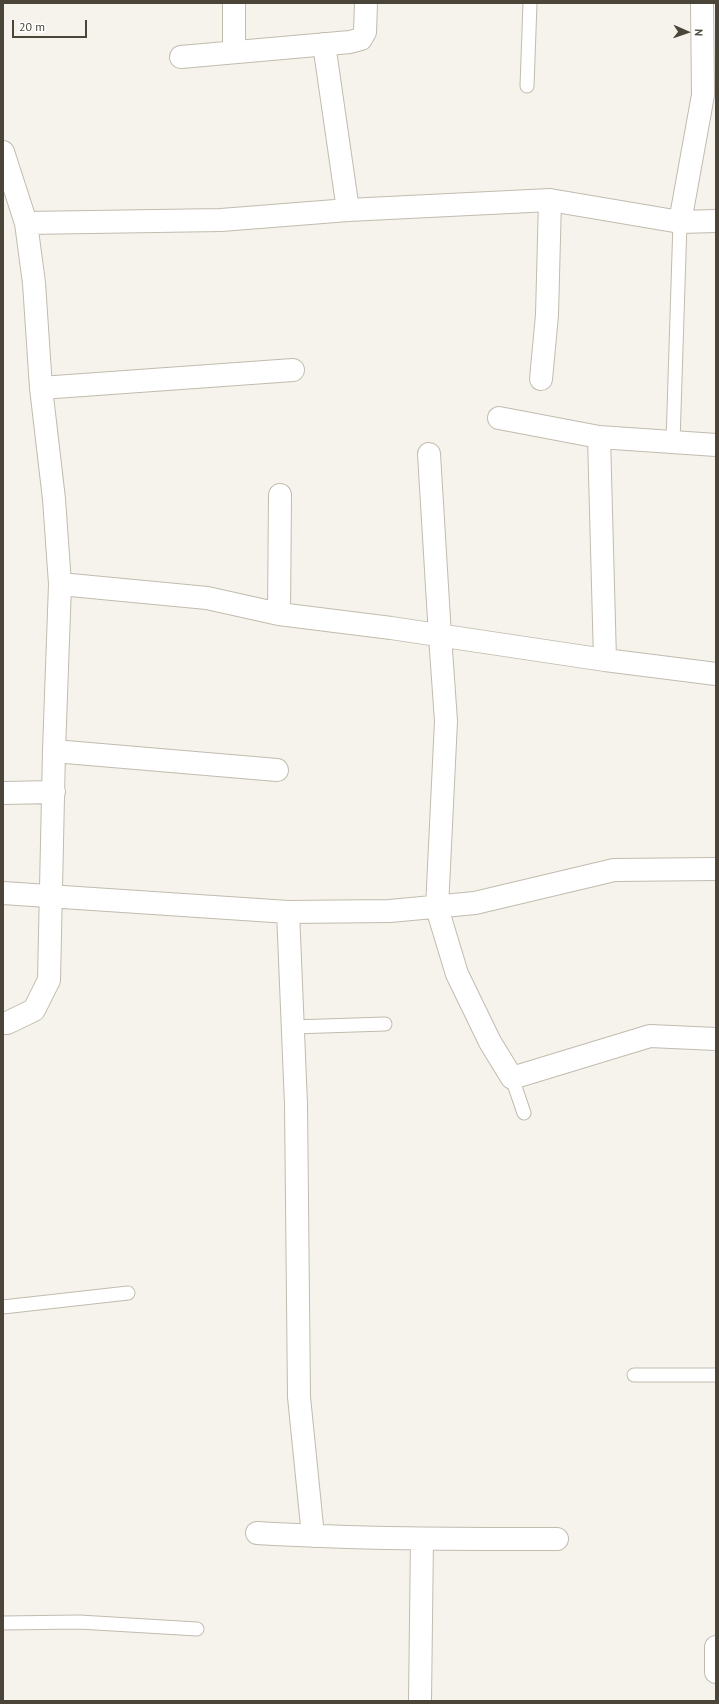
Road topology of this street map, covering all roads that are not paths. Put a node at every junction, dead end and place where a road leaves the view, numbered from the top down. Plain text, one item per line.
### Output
1 (234, 3) edge
2 (366, 3) edge
3 (530, 3) edge
4 (702, 3) edge
5 (324, 44) junction
6 (234, 52) junction
7 (181, 57) dead end
8 (527, 86) dead end
9 (3, 152) edge
10 (550, 200) junction
11 (348, 210) junction
12 (716, 221) edge
13 (680, 222) junction
14 (26, 223) junction
15 (293, 370) dead end
16 (541, 379) dead end
17 (41, 388) junction
18 (499, 418) dead end
19 (599, 437) junction
20 (673, 442) junction
21 (716, 445) edge
22 (429, 454) dead end
23 (280, 495) dead end
24 (60, 584) junction
25 (279, 614) junction
26 (440, 636) junction
27 (605, 660) junction
28 (716, 674) edge
29 (54, 751) junction
30 (277, 770) dead end
31 (54, 792) junction
32 (3, 793) edge
33 (716, 869) edge
34 (3, 893) edge
35 (51, 897) junction
36 (437, 908) junction
37 (288, 912) junction
38 (3, 1023) edge
39 (385, 1024) dead end
40 (293, 1027) junction
41 (716, 1039) edge
42 (512, 1078) junction
43 (524, 1113) dead end
44 (128, 1292) dead end
45 (3, 1306) edge
46 (634, 1375) dead end
47 (716, 1375) edge
48 (257, 1533) dead end
49 (312, 1536) junction
50 (422, 1539) junction
51 (557, 1539) dead end
52 (3, 1623) edge
53 (197, 1629) dead end
54 (716, 1647) edge
55 (716, 1657) edge
56 (716, 1672) edge
57 (420, 1701) edge

1 - 6 street
2 - 5 street
3 - 8 lane
4 - 13 street
5 - 6 street
5 - 11 street
6 - 7 street
9 - 14 street
10 - 11 street
10 - 13 street
10 - 16 street
11 - 14 street
12 - 13 street
13 - 20 lane
14 - 17 street
15 - 17 street
17 - 24 street
18 - 19 street
19 - 20 street
19 - 27 street
20 - 21 street
22 - 26 street
23 - 25 street
24 - 25 street
24 - 29 street
25 - 26 street
26 - 27 street
26 - 36 street
27 - 28 street
29 - 30 street
29 - 31 street
31 - 32 street
31 - 35 street
33 - 36 street
34 - 35 street
35 - 37 street
35 - 38 street
36 - 37 street
36 - 42 street
37 - 40 street
39 - 40 lane
40 - 49 street
41 - 42 street
42 - 43 lane
44 - 45 lane
46 - 47 lane
48 - 49 street
49 - 50 street
50 - 51 street
50 - 57 street
52 - 53 lane
54 - 55 street
55 - 56 street

